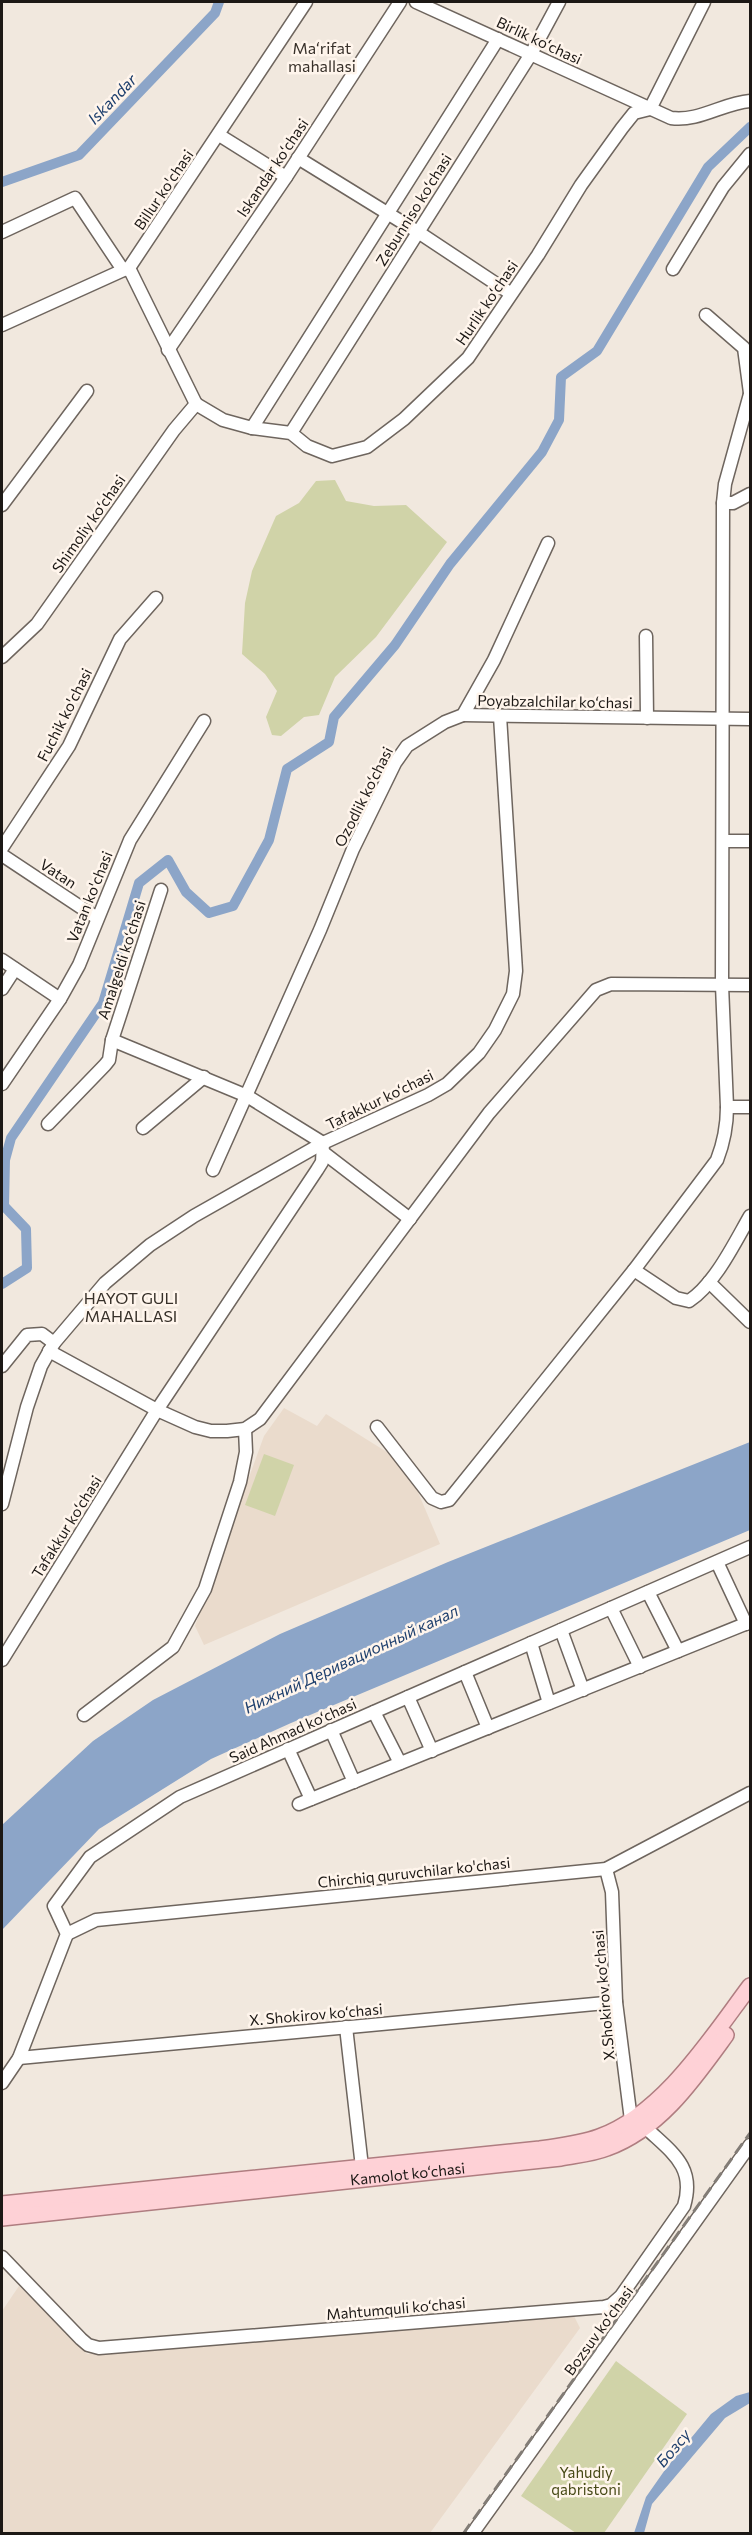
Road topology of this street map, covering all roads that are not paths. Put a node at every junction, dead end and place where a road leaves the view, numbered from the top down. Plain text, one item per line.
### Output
1 (306, 2) edge
2 (400, 2) edge
3 (416, 2) edge
4 (559, 2) edge
5 (704, 2) edge
6 (498, 39) junction
7 (531, 54) junction
8 (750, 101) edge
9 (650, 109) junction
10 (219, 135) junction
11 (750, 154) edge
12 (298, 158) junction
13 (286, 177) junction
14 (388, 214) junction
15 (2, 232) edge
16 (418, 232) junction
17 (126, 269) junction
18 (673, 269) dead end
19 (510, 293) junction
20 (706, 315) dead end
21 (2, 325) edge
22 (168, 350) junction
23 (87, 391) dead end
24 (750, 393) edge
25 (196, 404) junction
26 (747, 416) edge
27 (252, 428) junction
28 (291, 433) junction
29 (750, 494) edge
30 (723, 504) junction
31 (2, 505) edge
32 (548, 543) dead end
33 (156, 598) dead end
34 (646, 636) dead end
35 (2, 657) edge
36 (463, 715) junction
37 (500, 716) junction
38 (647, 718) junction
39 (722, 719) junction
40 (750, 719) edge
41 (204, 721) dead end
42 (723, 841) junction
43 (750, 841) edge
44 (2, 848) edge
45 (2, 855) edge
46 (162, 890) dead end
47 (97, 918) junction
48 (2, 960) edge
49 (15, 969) junction
50 (722, 985) junction
51 (750, 985) edge
52 (2, 989) edge
53 (60, 999) junction
54 (112, 1040) junction
55 (204, 1077) junction
56 (2, 1084) edge
57 (247, 1096) junction
58 (727, 1107) junction
59 (750, 1107) edge
60 (48, 1124) dead end
61 (143, 1128) dead end
62 (323, 1148) junction
63 (213, 1170) dead end
64 (750, 1216) edge
65 (410, 1219) junction
66 (737, 1239) junction
67 (750, 1240) edge
68 (634, 1270) junction
69 (709, 1282) junction
70 (750, 1322) edge
71 (52, 1347) junction
72 (2, 1366) edge
73 (157, 1410) junction
74 (377, 1427) dead end
75 (245, 1429) junction
76 (2, 1504) edge
77 (750, 1547) edge
78 (717, 1562) junction
79 (648, 1592) junction
80 (612, 1608) junction
81 (748, 1623) edge
82 (561, 1630) junction
83 (531, 1643) junction
84 (678, 1652) junction
85 (2, 1660) edge
86 (640, 1667) junction
87 (465, 1672) junction
88 (583, 1690) junction
89 (408, 1697) junction
90 (549, 1703) junction
91 (374, 1712) junction
92 (84, 1715) dead end
93 (488, 1728) junction
94 (331, 1730) junction
95 (288, 1749) junction
96 (432, 1750) junction
97 (400, 1763) junction
98 (354, 1782) junction
99 (750, 1793) edge
100 (311, 1799) junction
101 (299, 1804) dead end
102 (606, 1869) junction
103 (67, 1934) junction
104 (750, 1986) edge
105 (616, 2002) junction
106 (750, 2003) edge
107 (346, 2027) junction
108 (19, 2058) junction
109 (2, 2083) edge
110 (638, 2123) junction
111 (750, 2145) edge
112 (362, 2167) junction
113 (253, 2185) junction
114 (2, 2204) edge
115 (2, 2218) edge
116 (2, 2257) edge
117 (472, 2534) edge

1 - 10 street, Billur ko'chasi
2 - 12 street, Iskandar ko‘chasi
3 - 6 street, Birlik ko‘chasi
4 - 7 street, Zebunniso ko‘chasi
5 - 9 street
6 - 7 street, Birlik ko‘chasi
6 - 14 street, Zebunniso ko‘chasi
7 - 9 street, Birlik ko‘chasi
7 - 16 street, Zebunniso ko‘chasi
8 - 9 street, Birlik ko‘chasi
9 - 19 street, Hurlik ko‘chasi
10 - 13 street
10 - 17 street, Billur ko'chasi
11 - 18 street
12 - 13 street, Iskandar ko‘chasi
12 - 14 street
13 - 22 street, Iskandar ko‘chasi
14 - 16 street
14 - 27 street, Zebunniso ko‘chasi
15 - 17 street
16 - 19 street
16 - 28 street, Zebunniso ko‘chasi
17 - 21 street
17 - 22 street
19 - 28 street, Hurlik ko‘chasi
20 - 24 street
22 - 25 street
23 - 31 street
24 - 26 street
25 - 27 street, Hurlik ko‘chasi
25 - 35 street, Shimoliy ko‘chasi
26 - 30 street
27 - 28 street, Hurlik ko‘chasi
29 - 30 street
30 - 39 street
32 - 36 street
33 - 44 street, Fuchik ko'chasi
34 - 38 street, Poyabzalchilar ko‘chasi
36 - 37 street, Poyabzalchilar ko‘chasi
36 - 57 street, Ozodlik ko‘chasi
37 - 38 street, Poyabzalchilar ko‘chasi
37 - 62 street, Tafakkur ko‘chasi
38 - 39 street, Poyabzalchilar ko‘chasi
39 - 40 street, Poyabzalchilar ko‘chasi
39 - 42 street
41 - 47 street, Vatan ko'chasi
42 - 43 street
42 - 50 street
45 - 47 street, Vatan
46 - 54 street, Amalgeldi ko‘chasi
47 - 53 street, Vatan ko'chasi
48 - 49 street
49 - 52 street
49 - 53 street
50 - 51 street
50 - 58 street
50 - 65 street
53 - 56 street, Vatan ko'chasi
54 - 55 street, Amalgeldi ko‘chasi
54 - 60 street, Amalgeldi ko‘chasi
55 - 57 street, Amalgeldi ko‘chasi
55 - 61 street
57 - 62 street
57 - 63 street, Ozodlik ko‘chasi
58 - 59 street
58 - 68 street
62 - 65 street
62 - 71 street
62 - 73 street, Tafakkur ko‘chasi
64 - 66 street
65 - 75 street
66 - 67 street
66 - 69 street
68 - 69 street
68 - 74 street
69 - 70 street
71 - 72 street
71 - 73 street
71 - 76 street
73 - 75 street
73 - 85 street, Tafakkur ko‘chasi
75 - 92 street
77 - 78 street, Said Ahmad ko‘chasi
78 - 79 street, Said Ahmad ko‘chasi
78 - 81 street
79 - 80 street, Said Ahmad ko‘chasi
79 - 84 street
80 - 82 street, Said Ahmad ko‘chasi
80 - 86 street
81 - 84 street
82 - 83 street, Said Ahmad ko‘chasi
82 - 88 street
83 - 87 street, Said Ahmad ko‘chasi
83 - 90 street
84 - 86 street
86 - 88 street
87 - 89 street, Said Ahmad ko‘chasi
87 - 93 street
88 - 90 street
89 - 91 street, Said Ahmad ko‘chasi
89 - 96 street
90 - 93 street
91 - 94 street, Said Ahmad ko‘chasi
91 - 97 street
93 - 96 street
94 - 95 street, Said Ahmad ko‘chasi
94 - 98 street
95 - 100 street
95 - 103 street, Said Ahmad ko‘chasi
96 - 97 street
97 - 98 street
98 - 100 street
99 - 102 street, Chirchiq quruvchilar ko'chasi
100 - 101 street
102 - 103 street, Chirchiq quruvchilar ko'chasi
102 - 105 street, X.Shokirov ko‘chasi
103 - 108 street
104 - 110 main road
105 - 107 street, X. Shokirov ko‘chasi
105 - 110 street, X.Shokirov ko‘chasi
106 - 110 main road, Kamolot ko‘chasi
107 - 108 street, X. Shokirov ko‘chasi
107 - 112 street
108 - 109 street
110 - 112 main road
110 - 113 main road, Kamolot ko‘chasi
110 - 116 street, Mahtumquli ko‘chasi
111 - 117 street, Bozsuv ko‘chasi
112 - 113 main road
113 - 114 main road
113 - 115 main road, Kamolot ko‘chasi

